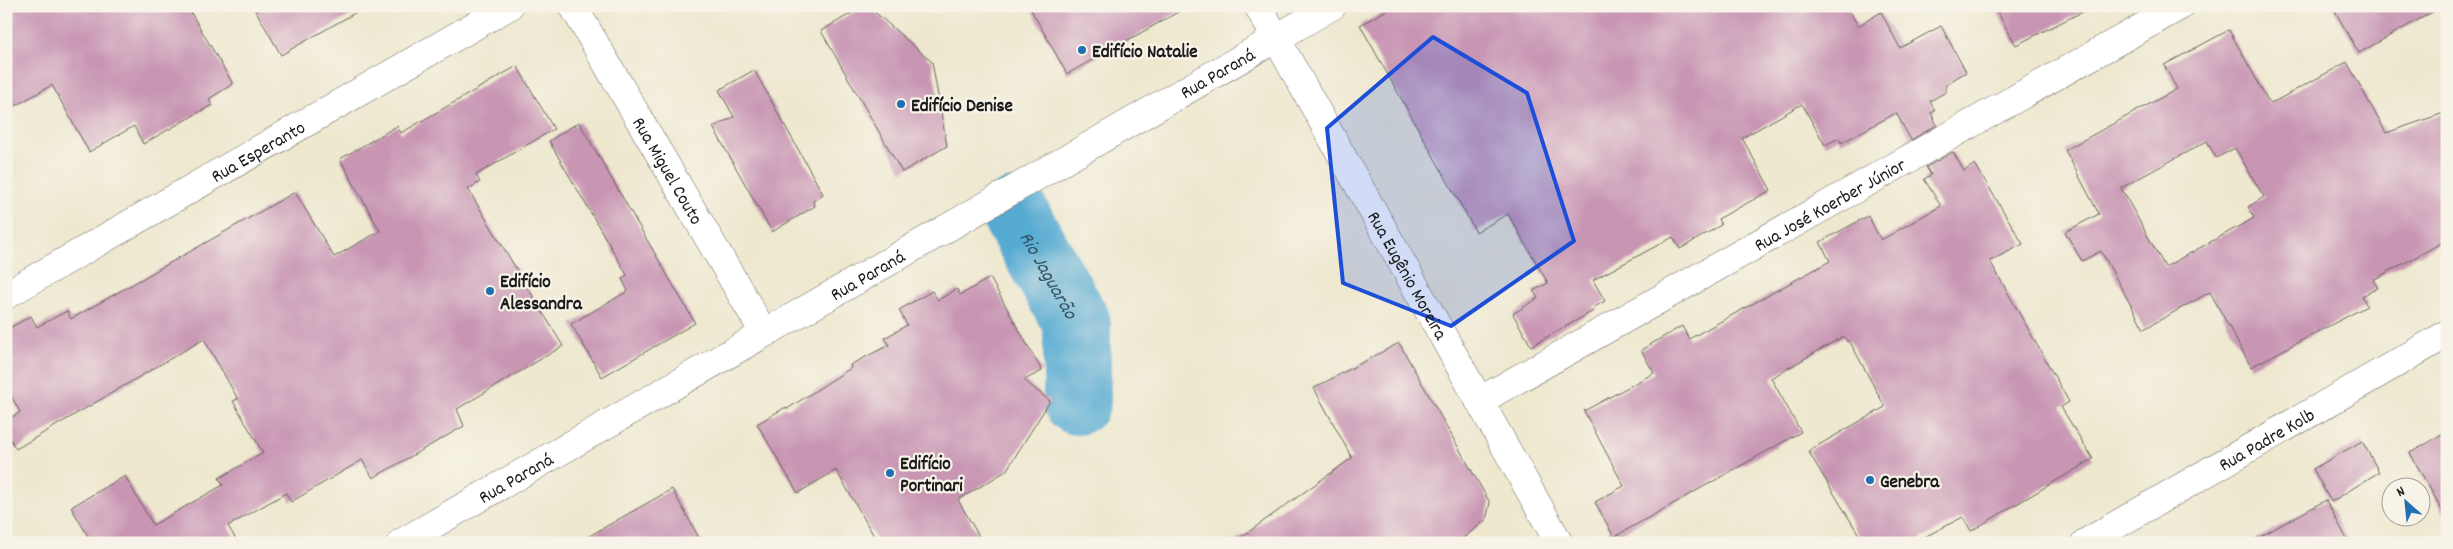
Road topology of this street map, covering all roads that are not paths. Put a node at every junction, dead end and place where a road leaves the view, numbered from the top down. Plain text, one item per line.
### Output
1 (509, 6) edge
2 (573, 6) edge
3 (1258, 6) edge
4 (1332, 6) edge
5 (2180, 6) edge
6 (1276, 39) junction
7 (6, 295) edge
8 (764, 333) junction
9 (2447, 334) edge
10 (1479, 401) junction
11 (1554, 541) edge
12 (401, 543) edge
13 (2085, 543) edge

1 - 7 street, Rua Esperanto
2 - 8 street, Rua Miguel Couto
3 - 6 street, Rua Eugênio Moreira
4 - 6 street, Rua Paraná
5 - 10 street, Rua José Koerber Júnior
6 - 8 street, Rua Paraná
6 - 10 street, Rua Eugênio Moreira
8 - 12 street, Rua Paraná
9 - 13 street, Rua Padre Kolb
10 - 11 street, Rua Eugênio Moreira

